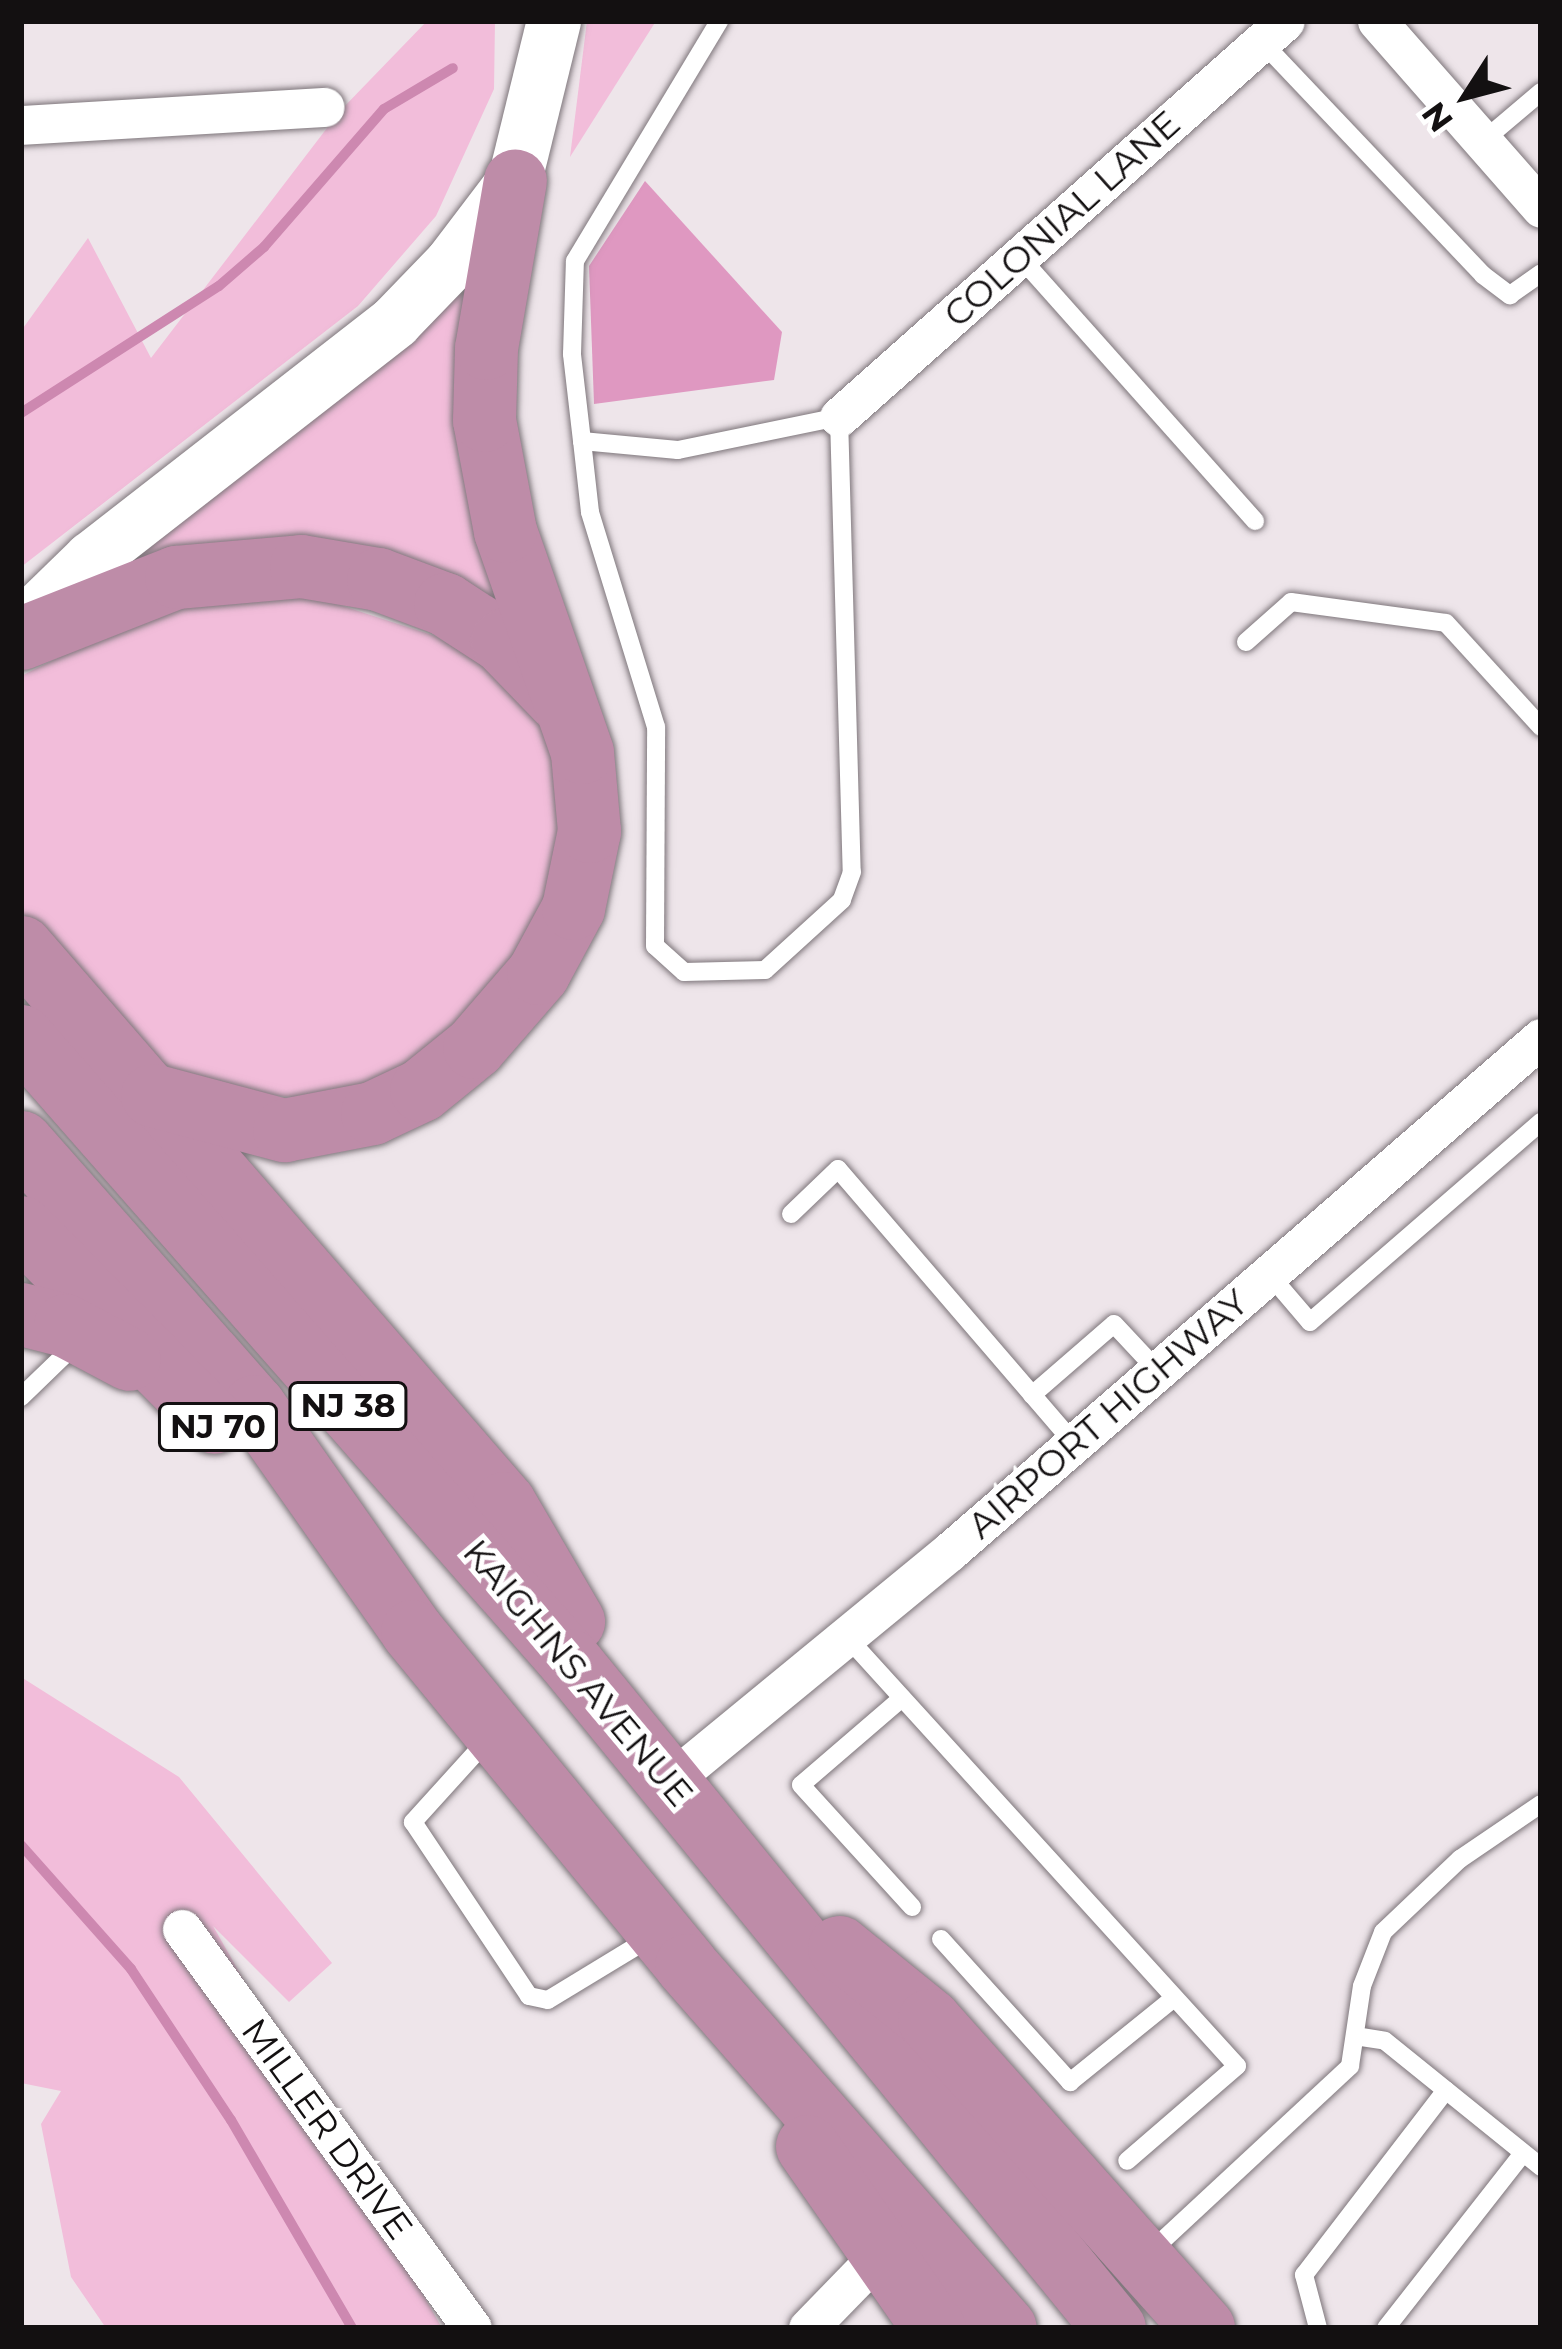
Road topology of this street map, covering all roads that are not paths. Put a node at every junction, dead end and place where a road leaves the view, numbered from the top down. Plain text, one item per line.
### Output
1 (554, 21) edge
2 (719, 21) edge
3 (1377, 21) edge
4 (1274, 32) edge
5 (1541, 92) edge
6 (324, 107) dead end
7 (21, 125) edge
8 (1483, 141) junction
9 (514, 180) junction
10 (1541, 208) edge
11 (1019, 256) junction
12 (1541, 273) edge
13 (838, 417) junction
14 (582, 441) junction
15 (1256, 521) dead end
16 (21, 627) edge
17 (21, 638) edge
18 (1246, 642) dead end
19 (574, 721) junction
20 (1541, 727) edge
21 (21, 947) edge
22 (21, 1036) edge
23 (1541, 1038) edge
24 (152, 1095) junction
25 (1541, 1122) edge
26 (21, 1142) edge
27 (791, 1214) dead end
28 (21, 1227) edge
29 (1269, 1274) junction
30 (21, 1314) edge
31 (86, 1334) junction
32 (1158, 1371) junction
33 (185, 1391) junction
34 (1033, 1395) junction
35 (21, 1397) edge
36 (1074, 1444) junction
37 (412, 1630) junction
38 (847, 1636) junction
39 (902, 1697) junction
40 (496, 1731) junction
41 (669, 1783) junction
42 (1541, 1804) edge
43 (740, 1867) junction
44 (912, 1907) dead end
45 (182, 1929) dead end
46 (941, 1940) dead end
47 (673, 1949) junction
48 (1174, 1998) junction
49 (1354, 2036) junction
50 (1446, 2090) junction
51 (1523, 2153) junction
52 (1127, 2161) dead end
53 (1541, 2168) edge
54 (880, 2254) junction
55 (1141, 2260) junction
56 (472, 2328) edge
57 (808, 2328) edge
58 (934, 2328) edge
59 (1005, 2328) edge
60 (1114, 2328) edge
61 (1203, 2328) edge
62 (1318, 2328) edge
63 (1386, 2328) edge

1 - 9 main road
2 - 14 lane
3 - 8 street
4 - 11 street, COLONIAL LANE
4 - 12 lane
5 - 8 lane
6 - 7 street
8 - 10 street
9 - 16 main road
9 - 19 highway
11 - 13 street, COLONIAL LANE
11 - 15 lane
13 - 14 lane
13 - 14 lane
17 - 19 highway
18 - 20 lane
19 - 24 highway
21 - 24 highway
22 - 41 highway, KAIGHNS AVENUE / NJ 38
23 - 29 street, AIRPORT HIGHWAY
24 - 41 highway
25 - 29 lane
26 - 37 highway, NJ 38
27 - 34 lane
28 - 33 highway, NJ 70
29 - 32 street, AIRPORT HIGHWAY
30 - 31 highway
31 - 33 highway
31 - 35 lane
32 - 34 lane
32 - 36 street, AIRPORT HIGHWAY
33 - 37 highway, NJ 70
34 - 36 lane
36 - 38 street, AIRPORT HIGHWAY
37 - 40 highway, NJ 38
38 - 39 lane
38 - 41 street, AIRPORT HIGHWAY
39 - 44 lane
39 - 48 lane
40 - 47 highway, NJ 38
40 - 47 lane
41 - 43 highway, KAIGHNS AVENUE / NJ 38
42 - 49 lane
43 - 55 highway
43 - 60 highway, KAIGHNS AVENUE / NJ 38
45 - 56 street, MILLER DRIVE
46 - 48 lane
47 - 54 highway
47 - 59 highway, NJ 38
48 - 52 lane
49 - 50 lane
49 - 55 lane
50 - 51 lane
50 - 62 lane
51 - 53 lane
51 - 63 lane
54 - 57 street
54 - 58 highway
55 - 61 highway

